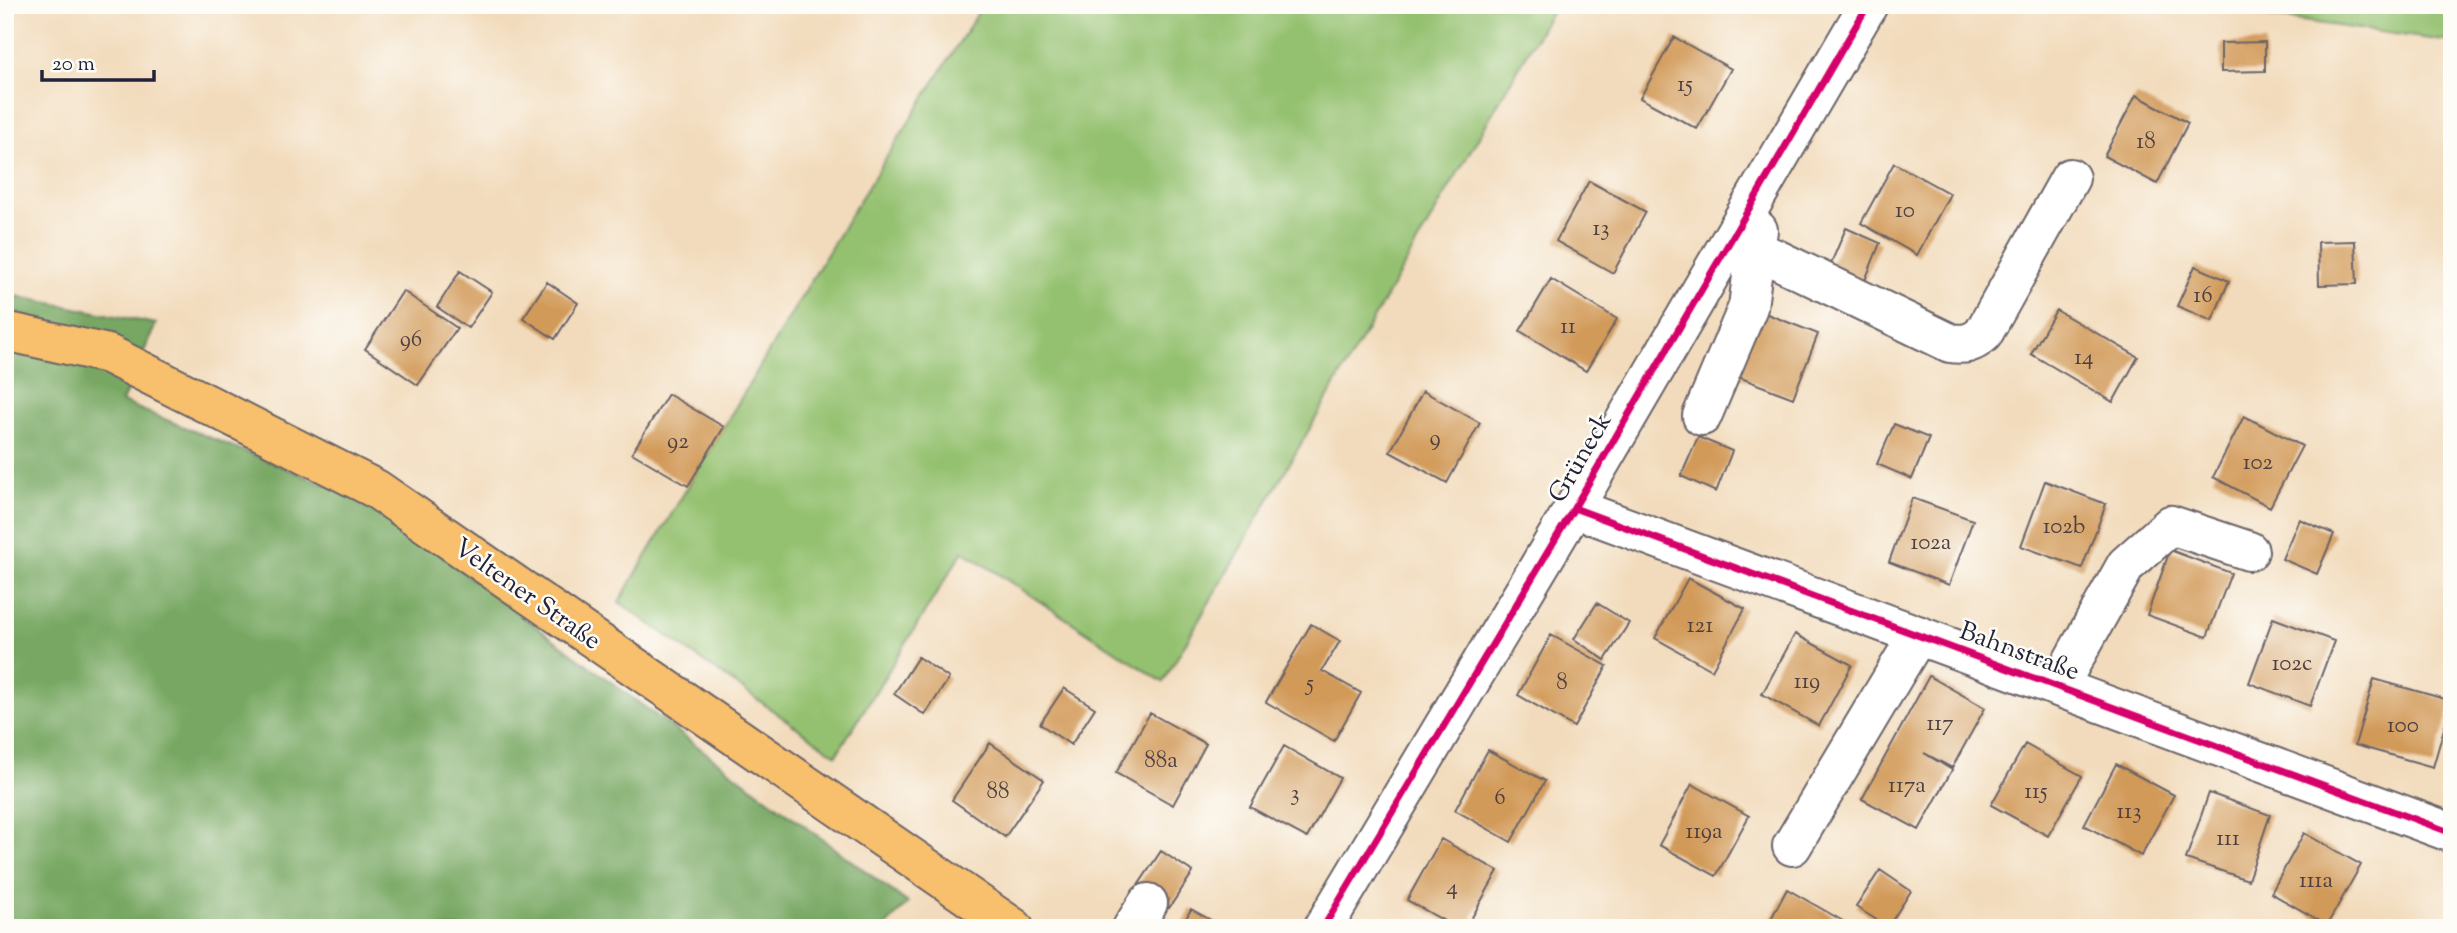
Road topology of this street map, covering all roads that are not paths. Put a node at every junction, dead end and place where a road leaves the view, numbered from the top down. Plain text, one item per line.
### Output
1 (1868, 5) edge
2 (2070, 178) dead end
3 (1743, 247) junction
4 (5, 331) edge
5 (1702, 416) dead end
6 (1574, 508) junction
7 (2249, 551) dead end
8 (1918, 635) junction
9 (2058, 687) junction
10 (2452, 832) edge
11 (1792, 846) dead end
12 (1014, 928) edge
13 (1323, 928) edge

1 - 3 street, Grüneck
2 - 3 street
3 - 5 street
3 - 6 street, Grüneck
4 - 12 main road, Veltener Straße
6 - 8 street, Bahnstraße
6 - 13 street, Grüneck
7 - 9 street
8 - 9 street, Bahnstraße
8 - 11 street
9 - 10 street, Bahnstraße

